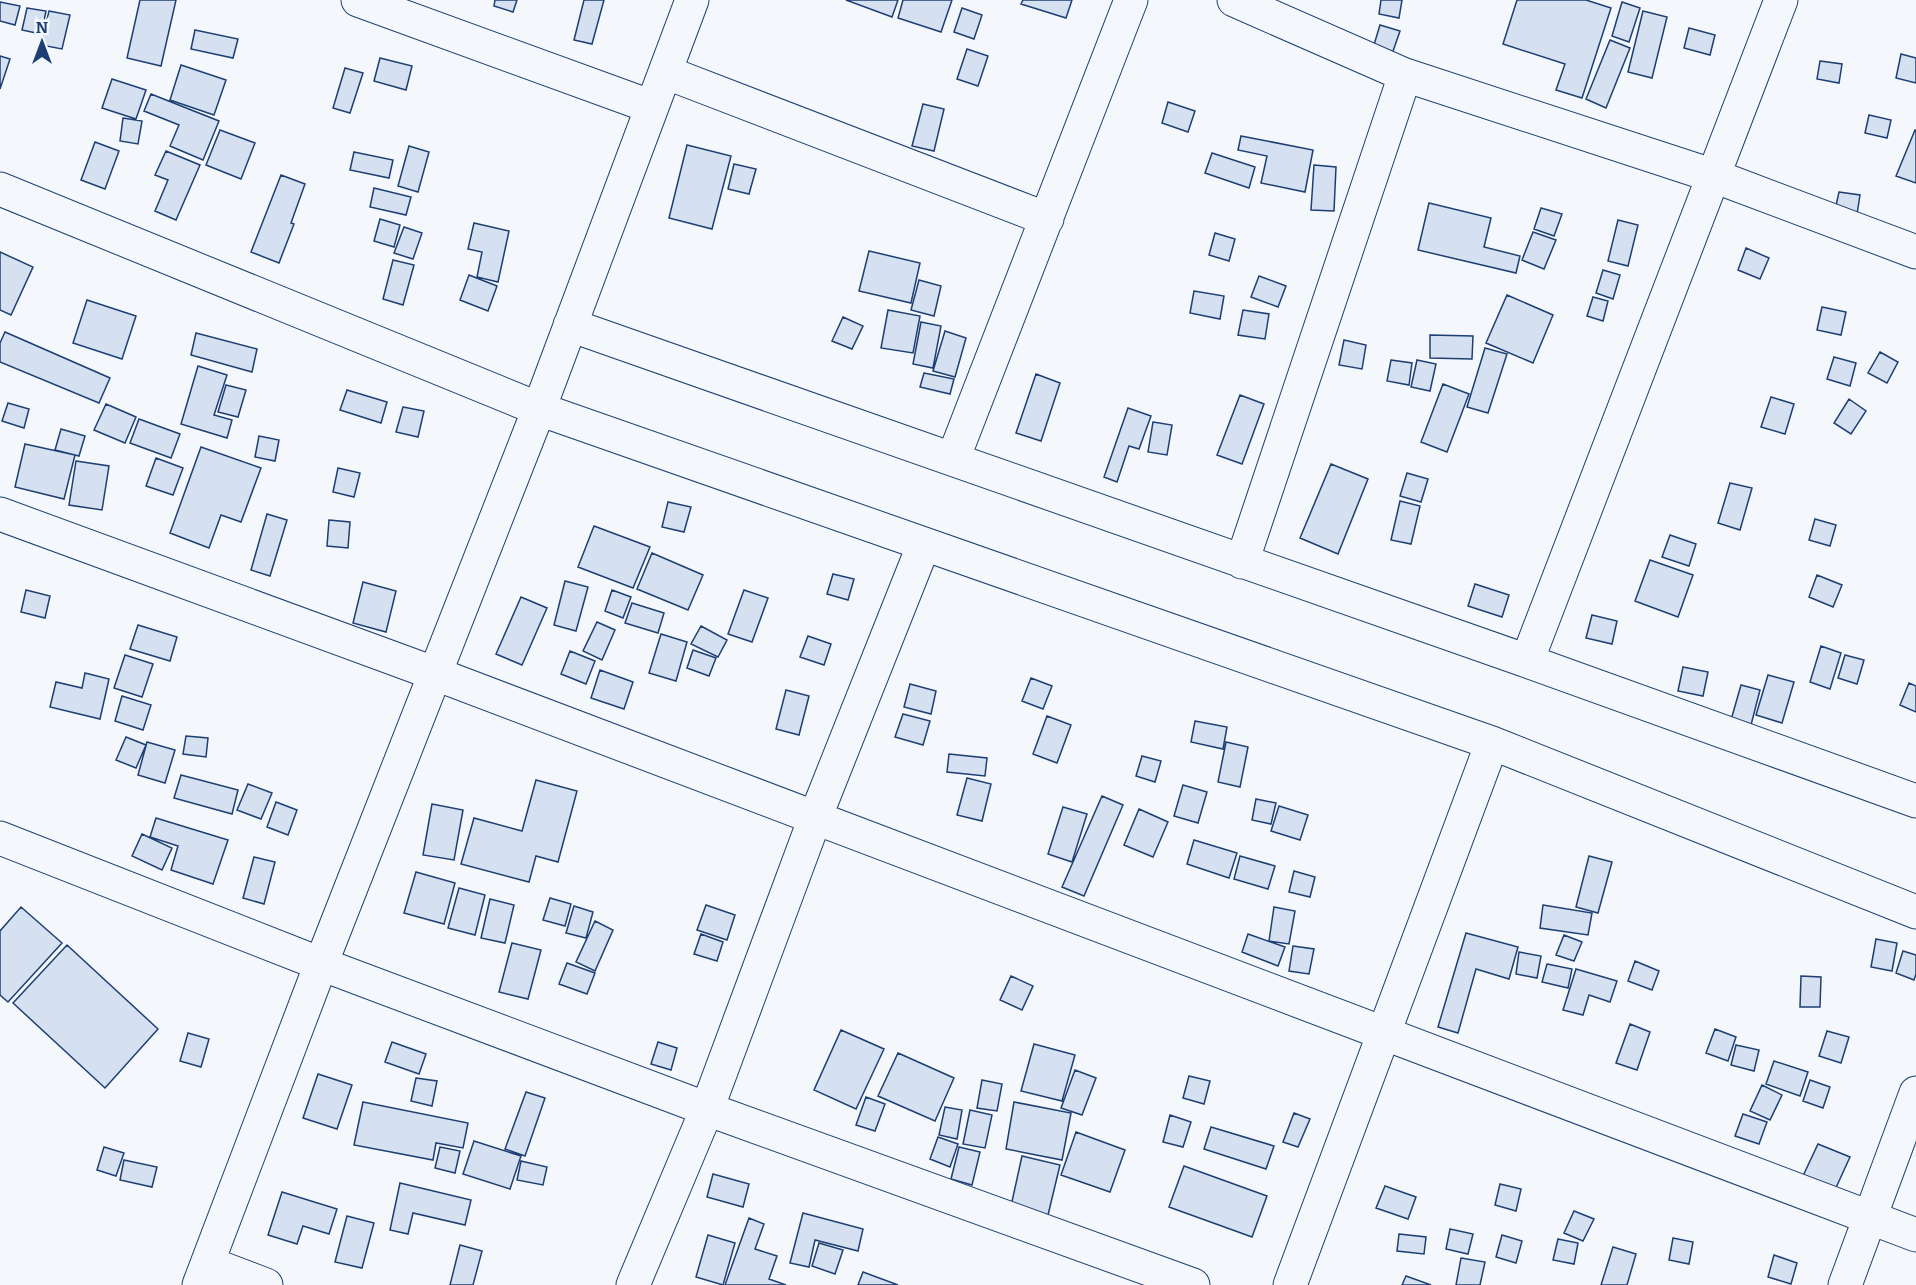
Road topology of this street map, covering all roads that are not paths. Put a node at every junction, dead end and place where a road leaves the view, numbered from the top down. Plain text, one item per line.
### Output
1 (358, 0) edge
2 (692, 0) edge
3 (1131, 0) edge
4 (1234, 0) edge
5 (1780, 0) edge
6 (665, 72) junction
7 (1405, 75) junction
8 (652, 107) junction
9 (1714, 176) junction
10 (0, 189) edge
11 (1047, 219) junction
12 (1916, 252) edge
13 (570, 325) junction
14 (539, 409) junction
15 (953, 459) junction
16 (0, 514) edge
17 (924, 544) junction
18 (1242, 562) junction
19 (1527, 661) junction
20 (436, 674) junction
21 (1492, 743) junction
22 (1916, 801) edge
23 (815, 818) junction
24 (0, 838) edge
25 (1916, 912) edge
26 (321, 964) junction
27 (1384, 1033) junction
28 (1916, 1093) edge
29 (707, 1109) junction
30 (1870, 1217) junction
31 (1916, 1235) edge
32 (204, 1274) edge
33 (266, 1285) edge
34 (633, 1285) edge
35 (1193, 1285) edge
36 (1290, 1285) edge
37 (1845, 1285) edge

1 - 8 street
2 - 6 street
3 - 11 street
4 - 7 street
5 - 9 street
6 - 8 street
6 - 11 street
7 - 9 street
7 - 18 street
8 - 13 street
9 - 12 street
9 - 19 street
10 - 14 street
11 - 15 street
13 - 14 street
13 - 15 street
14 - 17 street
14 - 20 street
15 - 18 street
16 - 20 street
17 - 21 street
17 - 23 street
18 - 19 street
19 - 22 street
20 - 23 street
20 - 26 street
21 - 25 street
21 - 27 street
23 - 27 street
23 - 29 street
24 - 26 street
26 - 29 street
26 - 32 street
27 - 30 street
27 - 36 street
28 - 30 street
29 - 34 street
29 - 35 street
30 - 31 street
30 - 37 street
32 - 33 street

